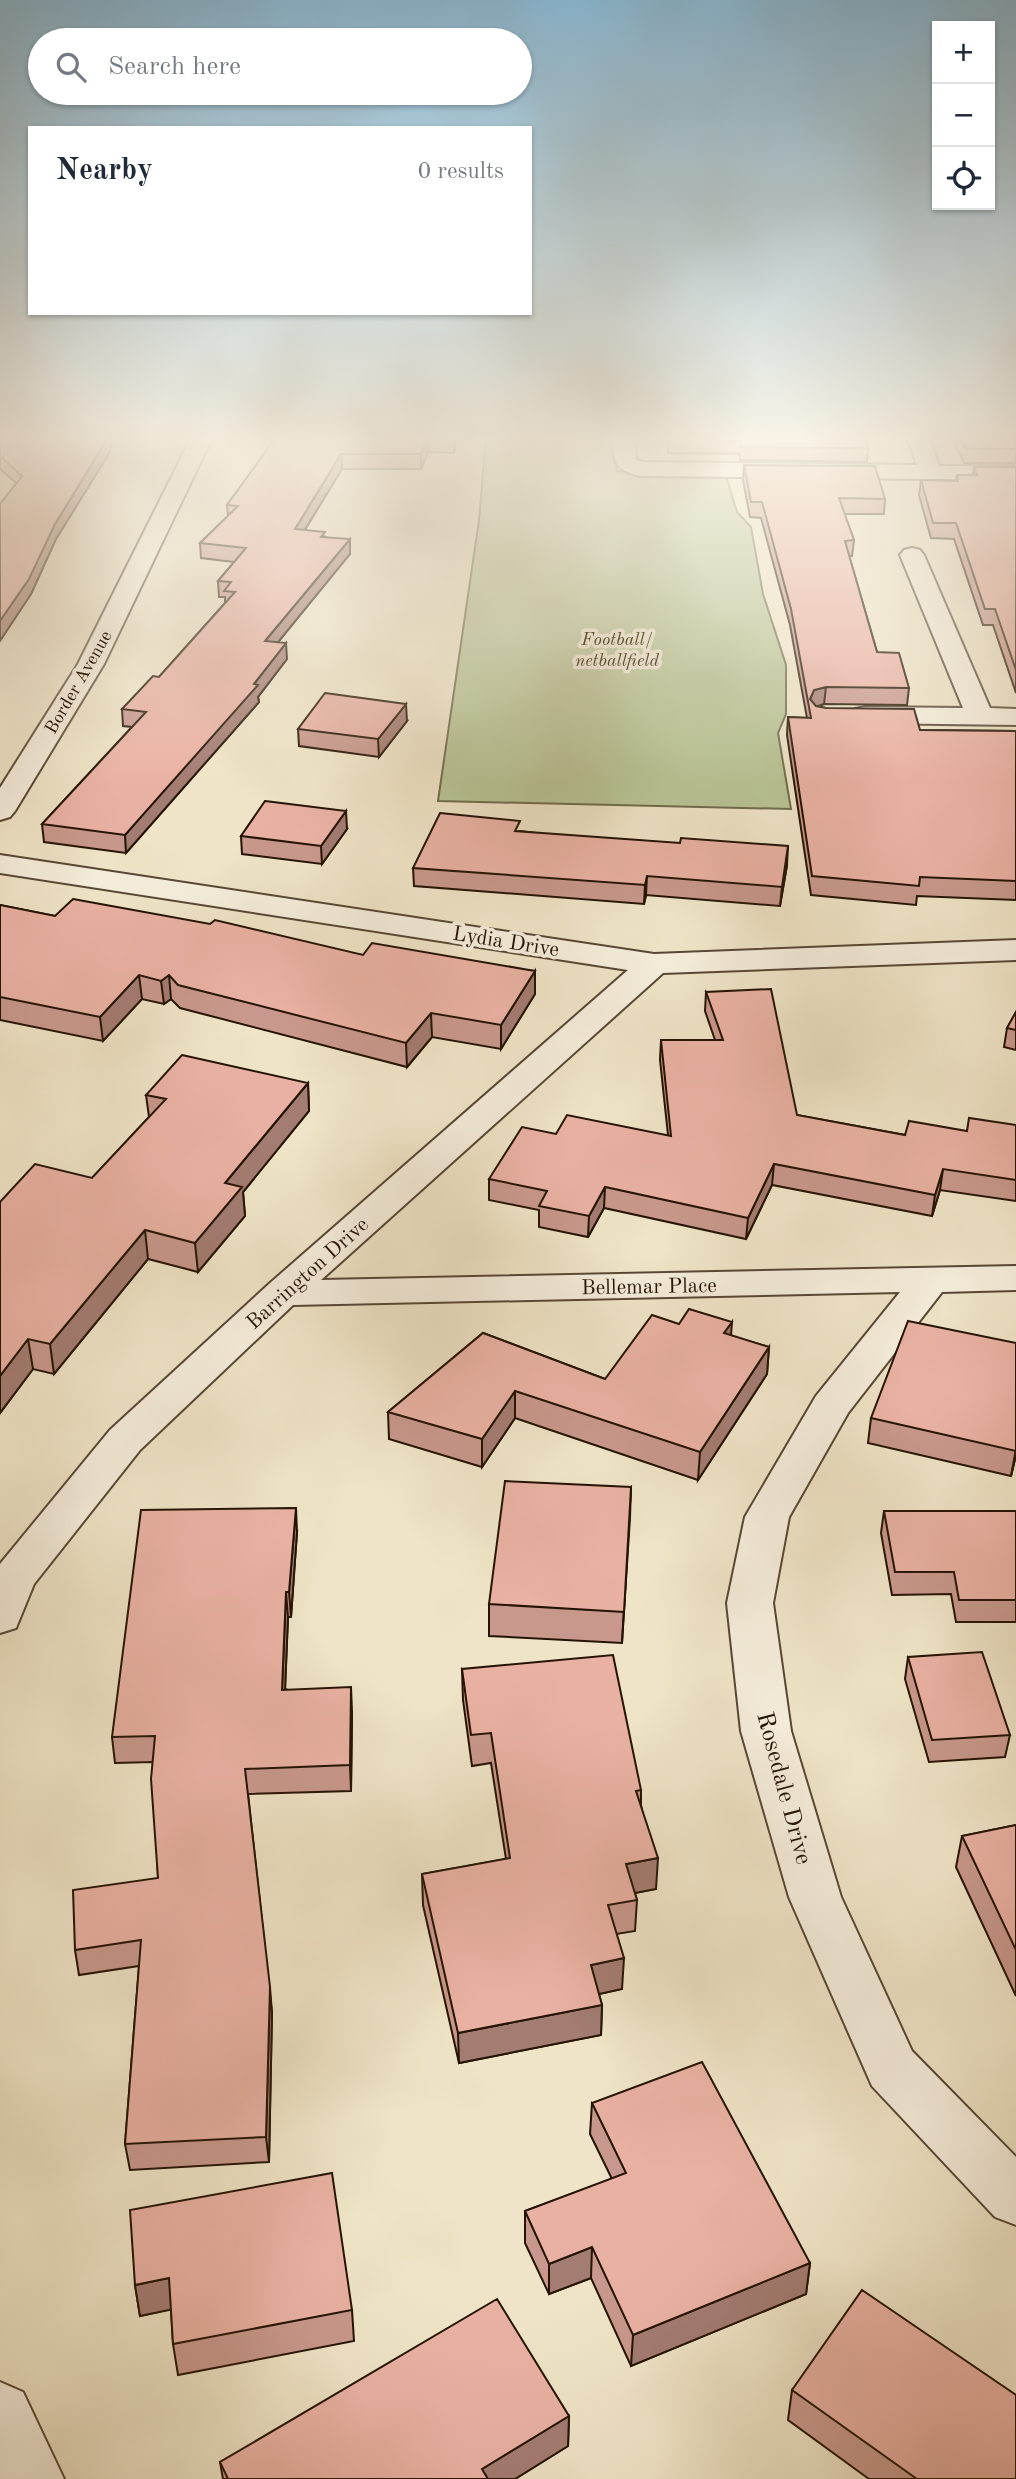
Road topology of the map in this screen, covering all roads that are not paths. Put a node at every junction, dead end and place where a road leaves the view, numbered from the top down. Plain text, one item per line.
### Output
1 (146, 552) edge
2 (912, 555) dead end
3 (838, 715) edge
4 (980, 717) junction
5 (1016, 717) edge
6 (0, 811) edge
7 (0, 864) edge
8 (1016, 950) edge
9 (654, 964) junction
10 (1016, 1278) edge
11 (930, 1281) junction
12 (282, 1293) junction
13 (0, 1616) edge
14 (1016, 2198) edge
15 (0, 2414) edge
16 (31, 2479) edge

1 - 6 street, Border Avenue
2 - 4 street
3 - 4 street
4 - 5 street
7 - 9 street, Lydia Drive
8 - 9 street, Lydia Drive
9 - 12 street, Barrington Drive
10 - 11 street, Bellemar Place
11 - 12 street, Bellemar Place
11 - 14 street, Rosedale Drive
12 - 13 street, Barrington Drive
15 - 16 street

